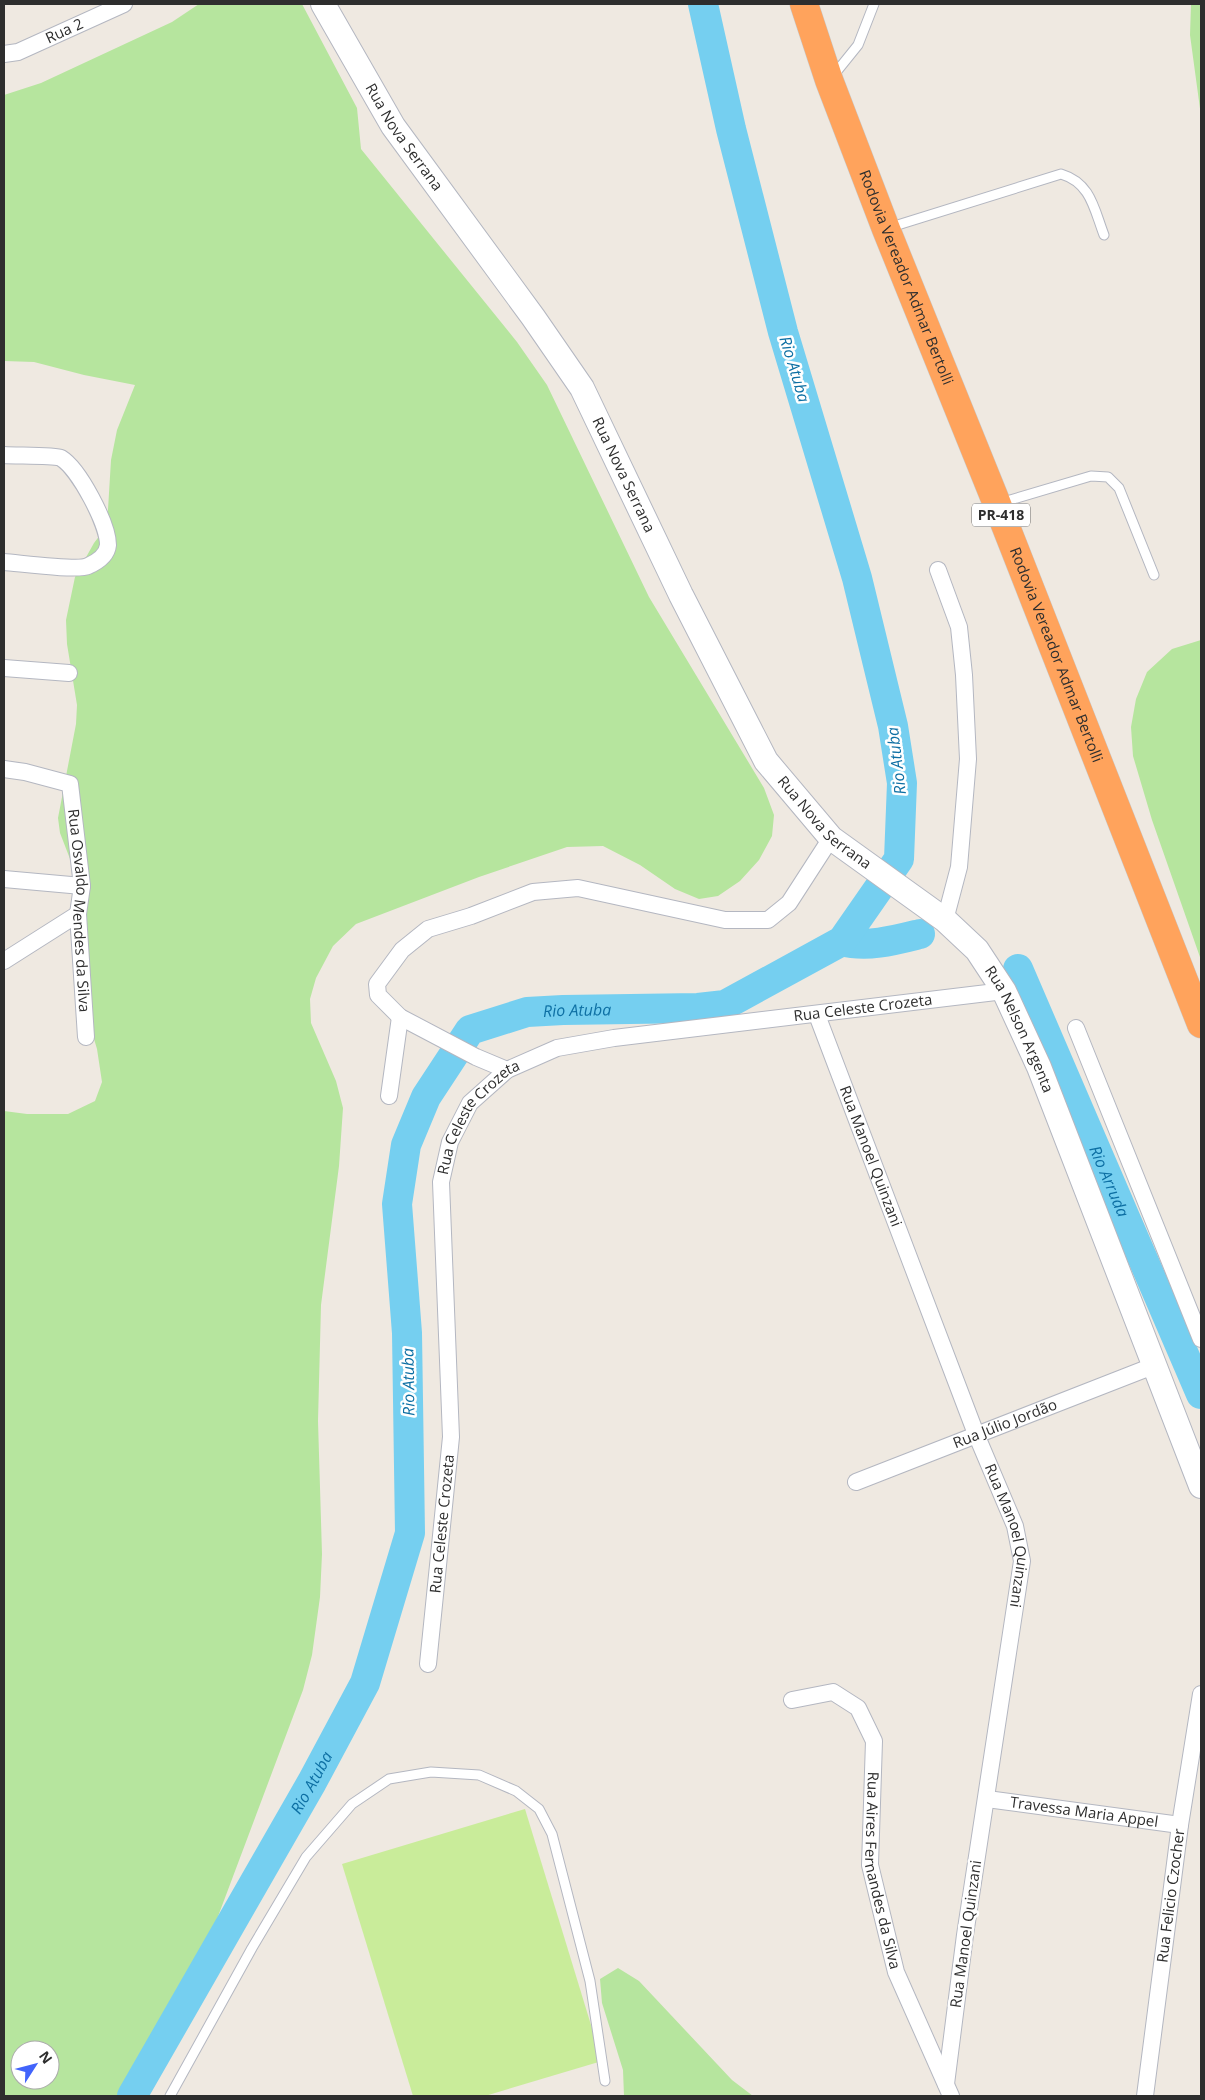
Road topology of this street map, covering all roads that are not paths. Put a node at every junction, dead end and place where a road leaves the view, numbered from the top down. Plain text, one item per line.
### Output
1 (124, 4) edge
2 (323, 4) edge
3 (804, 4) edge
4 (874, 4) edge
5 (4, 54) edge
6 (830, 80) junction
7 (886, 229) junction
8 (1104, 235) dead end
9 (4, 455) edge
10 (997, 504) junction
11 (4, 562) edge
12 (938, 570) dead end
13 (1154, 576) dead end
14 (4, 668) edge
15 (69, 673) dead end
16 (4, 769) edge
17 (839, 844) junction
18 (4, 879) edge
19 (82, 886) junction
20 (78, 914) junction
21 (945, 920) junction
22 (4, 961) edge
23 (1004, 990) junction
24 (817, 1015) junction
25 (400, 1017) junction
26 (1201, 1024) edge
27 (1076, 1028) dead end
28 (86, 1038) dead end
29 (506, 1070) junction
30 (389, 1096) dead end
31 (1201, 1339) edge
32 (1154, 1366) junction
33 (976, 1434) junction
34 (856, 1482) dead end
35 (1201, 1486) edge
36 (428, 1664) dead end
37 (1201, 1694) edge
38 (792, 1700) dead end
39 (987, 1799) junction
40 (1180, 1825) junction
41 (604, 2081) dead end
42 (948, 2090) edge
43 (170, 2096) edge
44 (1145, 2096) edge

1 - 5 street, Rua 2
2 - 17 main road, Rua Nova Serrana
3 - 6 highway, Rodovia Vereador Admar Bertolli / PR-418
4 - 6 lane
6 - 7 highway, Rodovia Vereador Admar Bertolli / PR-418
7 - 8 lane
7 - 10 highway, Rodovia Vereador Admar Bertolli / PR-418
9 - 11 street
10 - 13 lane
10 - 26 highway, Rodovia Vereador Admar Bertolli / PR-418
12 - 21 street
14 - 15 street
16 - 19 street, Rua Osvaldo Mendes da Silva
17 - 21 main road, Rua Nova Serrana
17 - 25 street
18 - 19 street
19 - 20 street, Rua Osvaldo Mendes da Silva
20 - 22 street
20 - 28 street, Rua Osvaldo Mendes da Silva
21 - 23 main road, Rua Nelson Argenta
23 - 24 street, Rua Celeste Crozeta
23 - 32 main road, Rua Nelson Argenta
24 - 29 street, Rua Celeste Crozeta
24 - 33 street, Rua Manoel Quinzani
25 - 29 street
25 - 30 street
27 - 31 street
29 - 36 street, Rua Celeste Crozeta
32 - 33 street, Rua Júlio Jordão
32 - 35 main road, Rua Nelson Argenta
33 - 34 street, Rua Júlio Jordão
33 - 39 street, Rua Manoel Quinzani
37 - 40 street, Rua Felicio Czocher
38 - 42 street, Rua Aires Fernandes da Silva
39 - 40 street, Travessa Maria Appel
39 - 42 street, Rua Manoel Quinzani
40 - 44 street, Rua Felicio Czocher
41 - 43 lane

